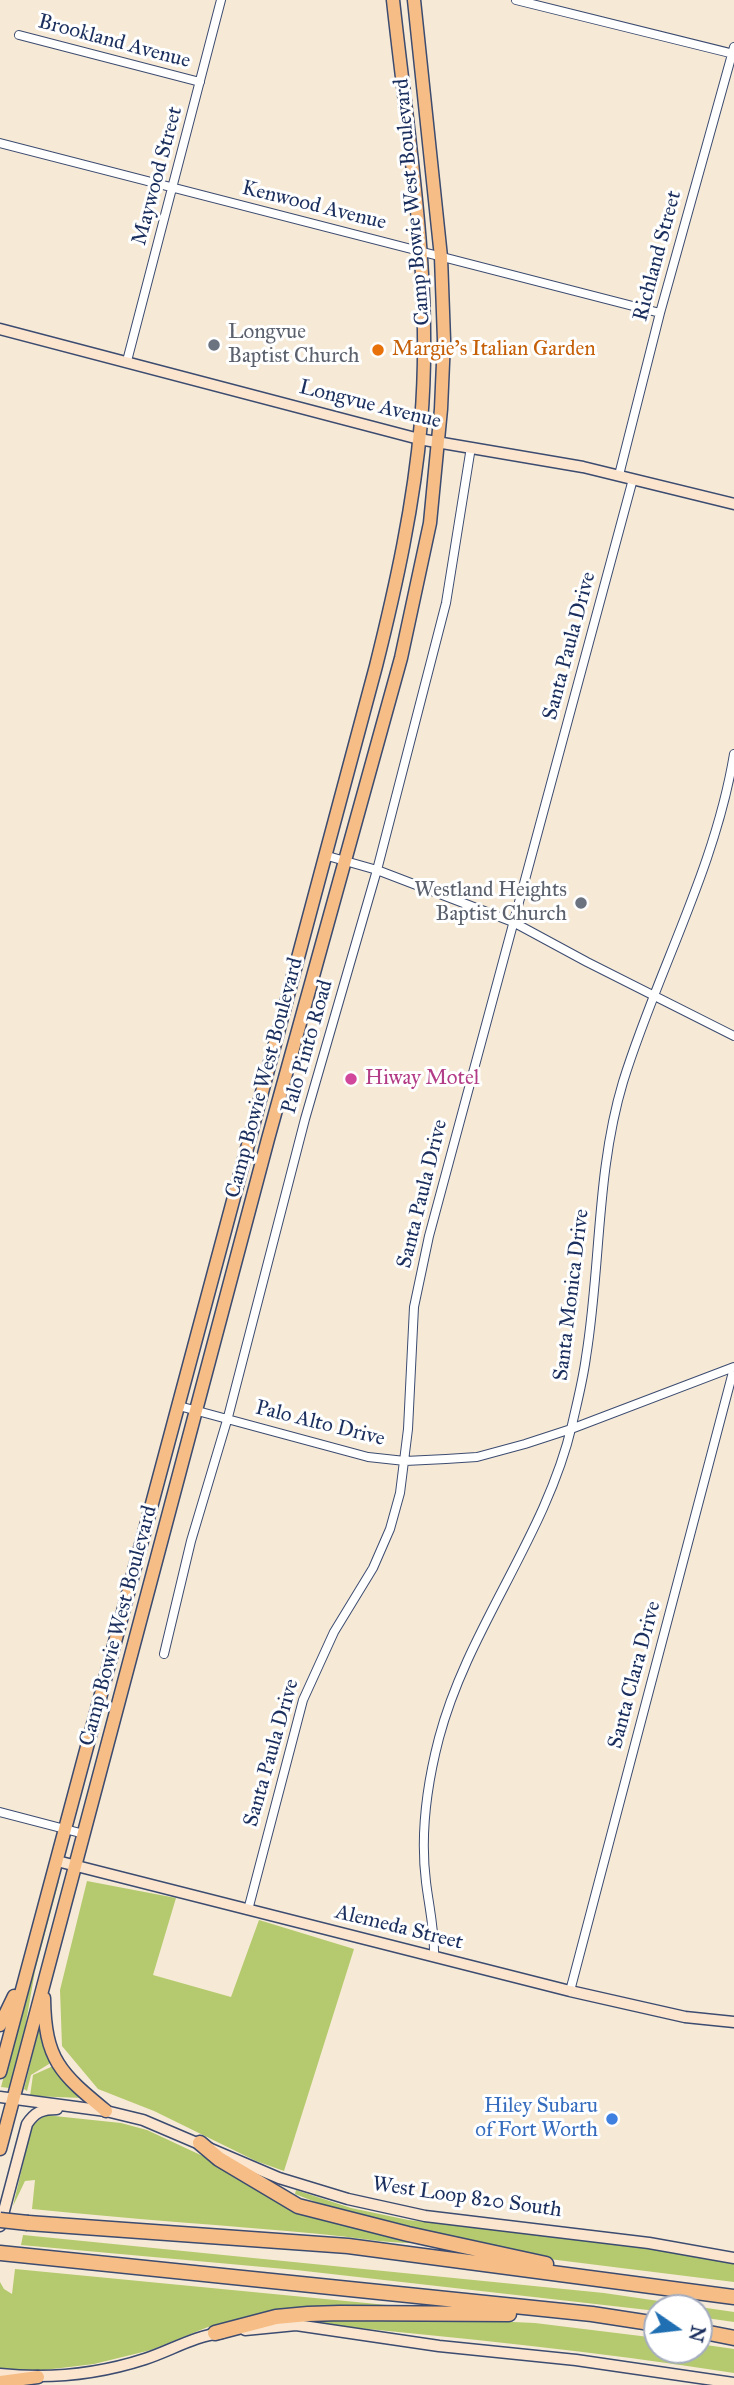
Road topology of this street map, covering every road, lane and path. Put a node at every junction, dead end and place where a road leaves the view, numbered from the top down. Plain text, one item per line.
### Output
1 (222, 0) edge
2 (393, 0) edge
3 (414, 0) edge
4 (516, 0) edge
5 (19, 35) dead end
6 (733, 51) edge
7 (200, 82) junction
8 (0, 143) edge
9 (173, 188) junction
10 (420, 251) junction
11 (441, 257) junction
12 (660, 313) junction
13 (0, 329) edge
14 (127, 361) junction
15 (419, 439) junction
16 (438, 443) junction
17 (471, 447) junction
18 (619, 475) junction
19 (633, 479) junction
20 (734, 505) edge
21 (734, 754) edge
22 (324, 855) junction
23 (344, 860) junction
24 (377, 870) junction
25 (513, 922) junction
26 (654, 995) junction
27 (734, 1036) edge
28 (249, 1133) junction
29 (268, 1139) junction
30 (734, 1367) edge
31 (178, 1406) junction
32 (195, 1411) junction
33 (228, 1418) junction
34 (571, 1429) junction
35 (405, 1461) junction
36 (164, 1654) dead end
37 (0, 1812) edge
38 (65, 1829) junction
39 (84, 1834) junction
40 (57, 1861) junction
41 (76, 1866) junction
42 (248, 1910) junction
43 (33, 1954) junction
44 (434, 1957) junction
45 (44, 1983) junction
46 (570, 1991) junction
47 (734, 2022) edge
48 (0, 2025) edge
49 (0, 2072) edge
50 (0, 2097) edge
51 (14, 2099) junction
52 (77, 2106) junction
53 (106, 2111) junction
54 (200, 2143) junction
55 (0, 2150) edge
56 (0, 2220) edge
57 (0, 2226) edge
58 (0, 2253) edge
59 (734, 2258) edge
60 (640, 2284) junction
61 (734, 2297) edge
62 (592, 2314) junction
63 (643, 2322) edge
64 (215, 2333) junction
65 (713, 2334) edge
66 (734, 2338) edge
67 (1, 2376) edge
68 (38, 2377) joint
69 (734, 2383) edge

1 - 7 street, Maywood Street
2 - 10 main road, Camp Bowie West Boulevard
3 - 11 main road, Camp Bowie West Boulevard
4 - 6 street
5 - 7 street, Brookland Avenue
6 - 12 street, Richland Street
7 - 9 street, Maywood Street
8 - 9 street, Kenwood Avenue
9 - 10 street, Kenwood Avenue
9 - 14 street, Maywood Street
10 - 11 street, Kenwood Avenue
10 - 15 main road, Camp Bowie West Boulevard
11 - 12 street, Kenwood Avenue
11 - 16 main road, Camp Bowie West Boulevard
12 - 18 street, Richland Street
13 - 14 main road, Longvue Avenue
14 - 15 main road, Longvue Avenue
15 - 16 main road, Longvue Avenue
15 - 22 main road, Camp Bowie West Boulevard
16 - 17 main road, Longvue Avenue
16 - 23 main road, Camp Bowie West Boulevard
17 - 18 main road, Longvue Avenue
17 - 24 street, Palo Pinto Road
18 - 19 main road, Longvue Avenue
19 - 20 main road, Longvue Avenue
19 - 25 street, Santa Paula Drive
21 - 26 street, Santa Monica Drive
22 - 23 street
22 - 28 main road, Camp Bowie West Boulevard
23 - 24 street
23 - 29 main road, Camp Bowie West Boulevard
24 - 25 street
24 - 33 street, Palo Pinto Road
25 - 26 street
25 - 35 street, Santa Paula Drive
26 - 27 street
26 - 34 street, Santa Monica Drive
28 - 29 main road
28 - 31 main road, Camp Bowie West Boulevard
29 - 32 main road, Camp Bowie West Boulevard
30 - 34 street, Palo Alto Drive
30 - 46 street, Santa Clara Drive
31 - 32 street, Palo Alto Drive
31 - 38 main road, Camp Bowie West Boulevard
32 - 33 street, Palo Alto Drive
32 - 39 main road, Camp Bowie West Boulevard
33 - 35 street, Palo Alto Drive
33 - 36 street, Palo Pinto Road
34 - 35 street, Palo Alto Drive
34 - 44 street, Santa Monica Drive
35 - 42 street, Santa Paula Drive
37 - 38 street
38 - 39 street
38 - 40 main road, Camp Bowie West Boulevard
39 - 41 main road, Camp Bowie West Boulevard
40 - 41 main road, Alemeda Street
40 - 43 main road, Camp Bowie West Boulevard
41 - 42 main road, Alemeda Street
41 - 45 main road, Camp Bowie West Boulevard
42 - 44 main road, Alemeda Street
43 - 48 main road
43 - 49 main road, Camp Bowie West Boulevard
44 - 46 main road, Alemeda Street
45 - 51 main road, Camp Bowie West Boulevard
45 - 53 main road
46 - 47 main road, Alemeda Street
50 - 51 main road, West Loop 820 South
51 - 52 main road, West Loop 820 South
51 - 55 main road, Camp Bowie West Boulevard
52 - 53 main road, West Loop 820 South
52 - 57 main road
53 - 54 main road, West Loop 820 South
54 - 59 main road, West Loop 820 South
54 - 60 highway
56 - 60 highway, bridge
58 - 62 highway
60 - 61 highway
62 - 63 highway
62 - 64 highway
64 - 68 main road
64 - 69 main road
65 - 66 highway
67 - 68 main road

